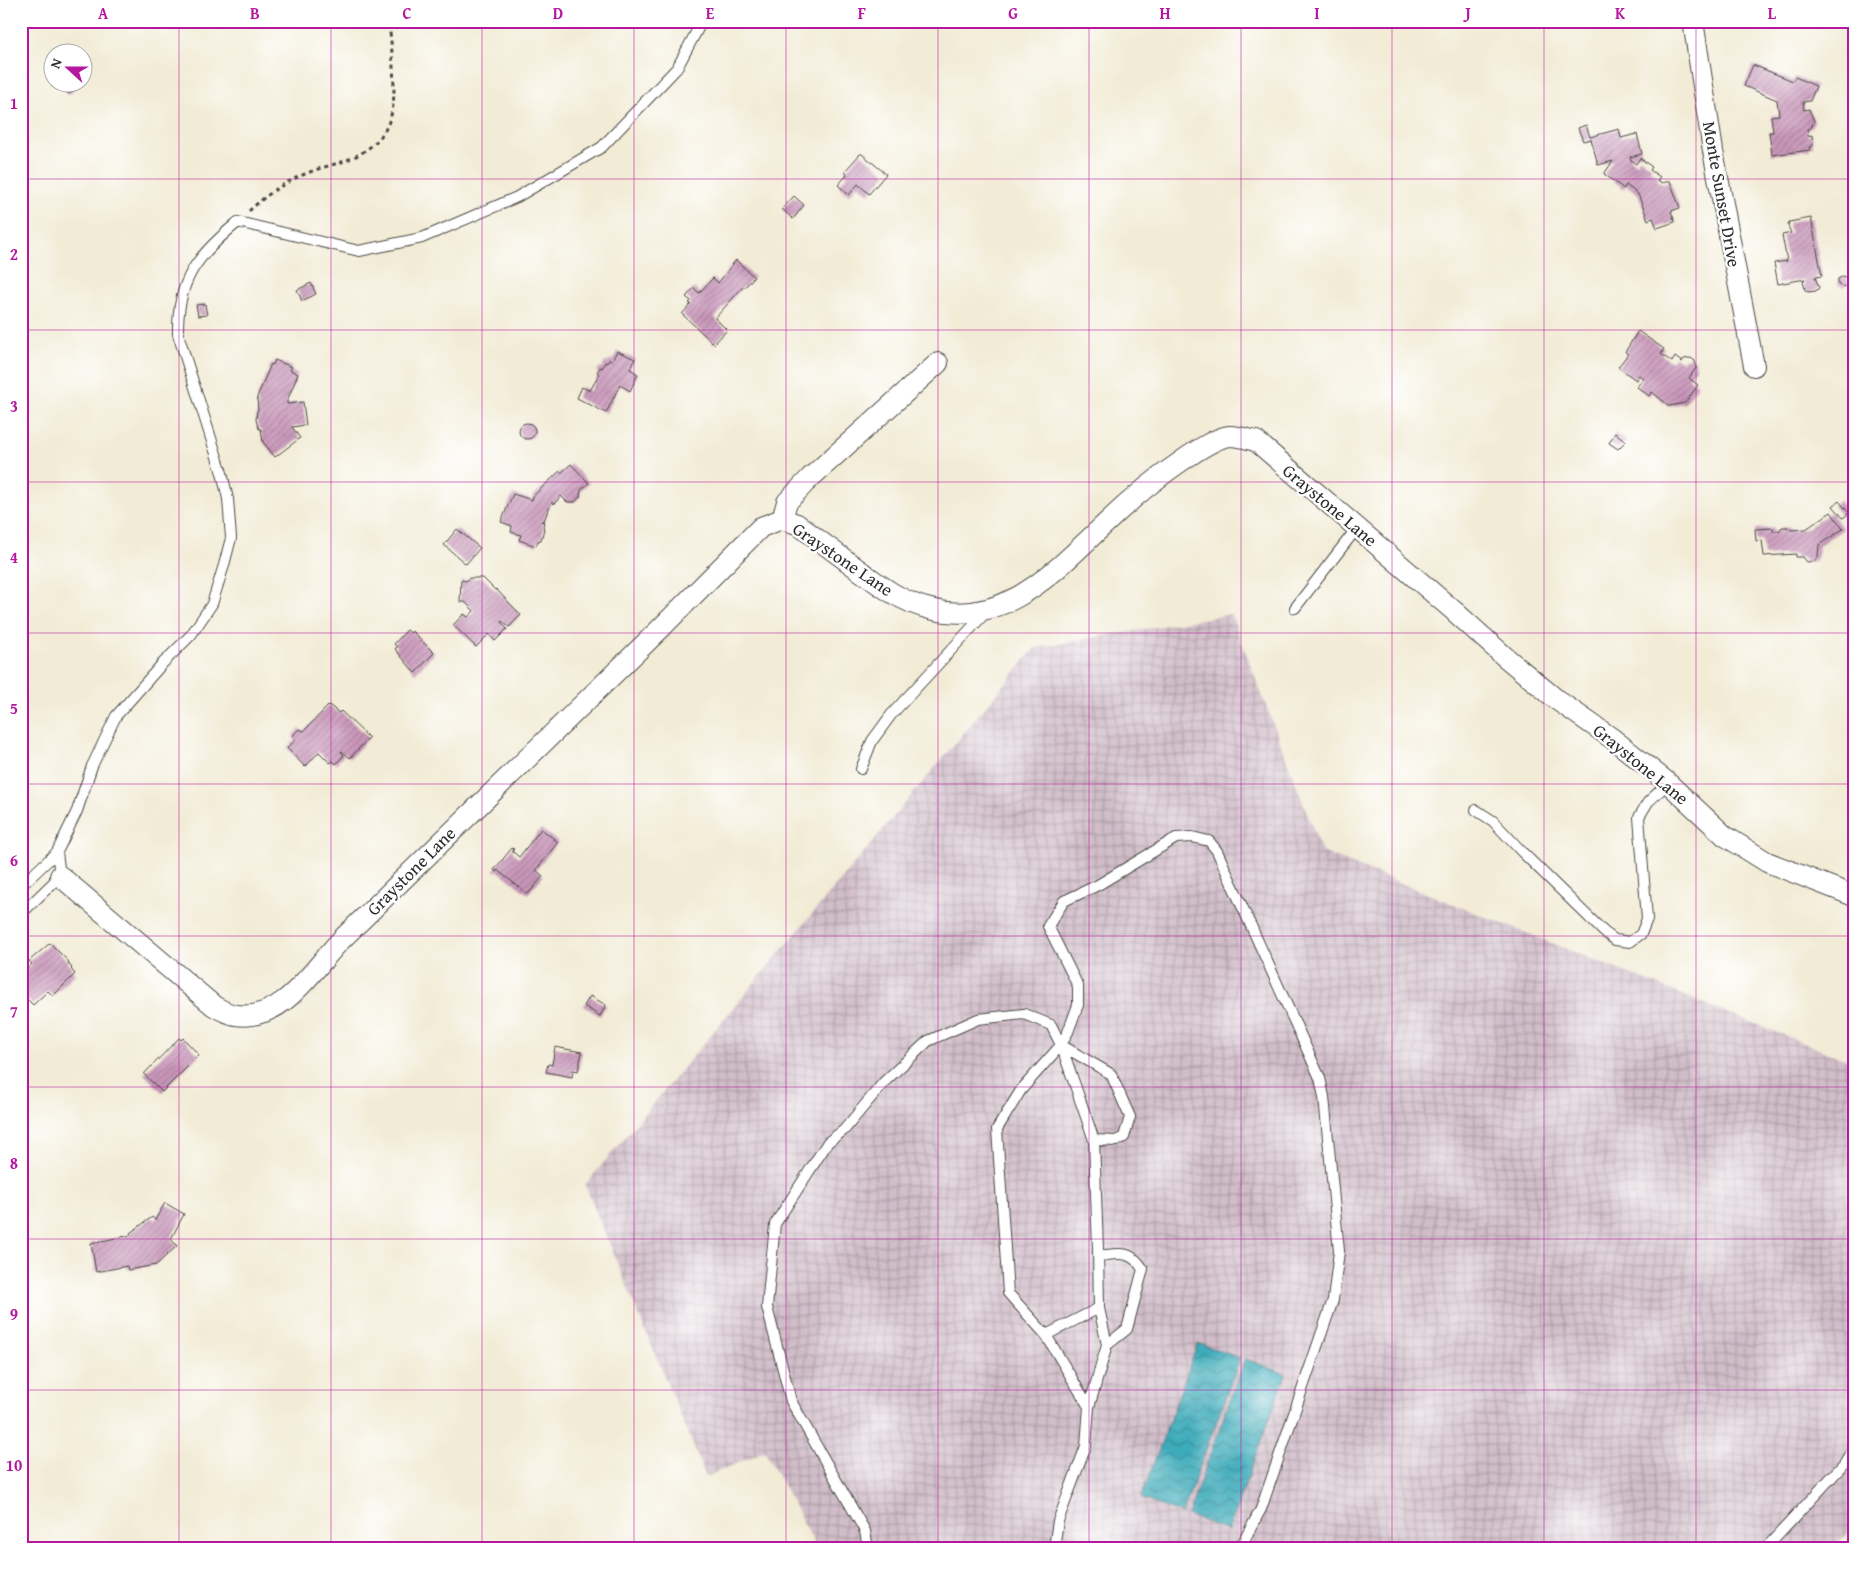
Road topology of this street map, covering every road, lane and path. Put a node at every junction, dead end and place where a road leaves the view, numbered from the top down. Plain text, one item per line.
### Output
1 (388, 21) edge
2 (702, 21) edge
3 (1693, 21) edge
4 (238, 222) junction
5 (938, 363) dead end
6 (1754, 366) dead end
7 (782, 519) junction
8 (1357, 528) junction
9 (1295, 608) dead end
10 (988, 610) junction
11 (861, 769) dead end
12 (1668, 783) junction
13 (1476, 810) dead end
14 (57, 852) junction
15 (60, 876) junction
16 (21, 886) edge
17 (1854, 896) edge
18 (21, 914) edge
19 (1061, 1045) junction
20 (1094, 1140) junction
21 (1098, 1256) junction
22 (1099, 1308) junction
23 (1046, 1336) junction
24 (1107, 1345) junction
25 (1089, 1407) junction
26 (1854, 1448) edge
27 (868, 1548) edge
28 (1054, 1548) edge
29 (1240, 1548) edge
30 (1766, 1548) edge

1 - 4 path
2 - 4 lane
3 - 6 street, Monte Sunset Drive
4 - 14 lane
5 - 7 street, Graystone Lane
7 - 10 street, Graystone Lane
7 - 15 street, Graystone Lane
8 - 9 lane
8 - 10 street, Graystone Lane
8 - 12 street, Graystone Lane
10 - 11 lane
12 - 13 lane
12 - 17 street, Graystone Lane
14 - 15 lane
14 - 16 lane
15 - 18 lane
19 - 20 lane
19 - 20 lane
19 - 23 lane
19 - 27 lane
19 - 29 lane
20 - 21 lane
21 - 22 lane
21 - 24 lane
22 - 23 lane
22 - 24 lane
23 - 25 lane
24 - 25 lane
25 - 28 lane
26 - 30 lane

